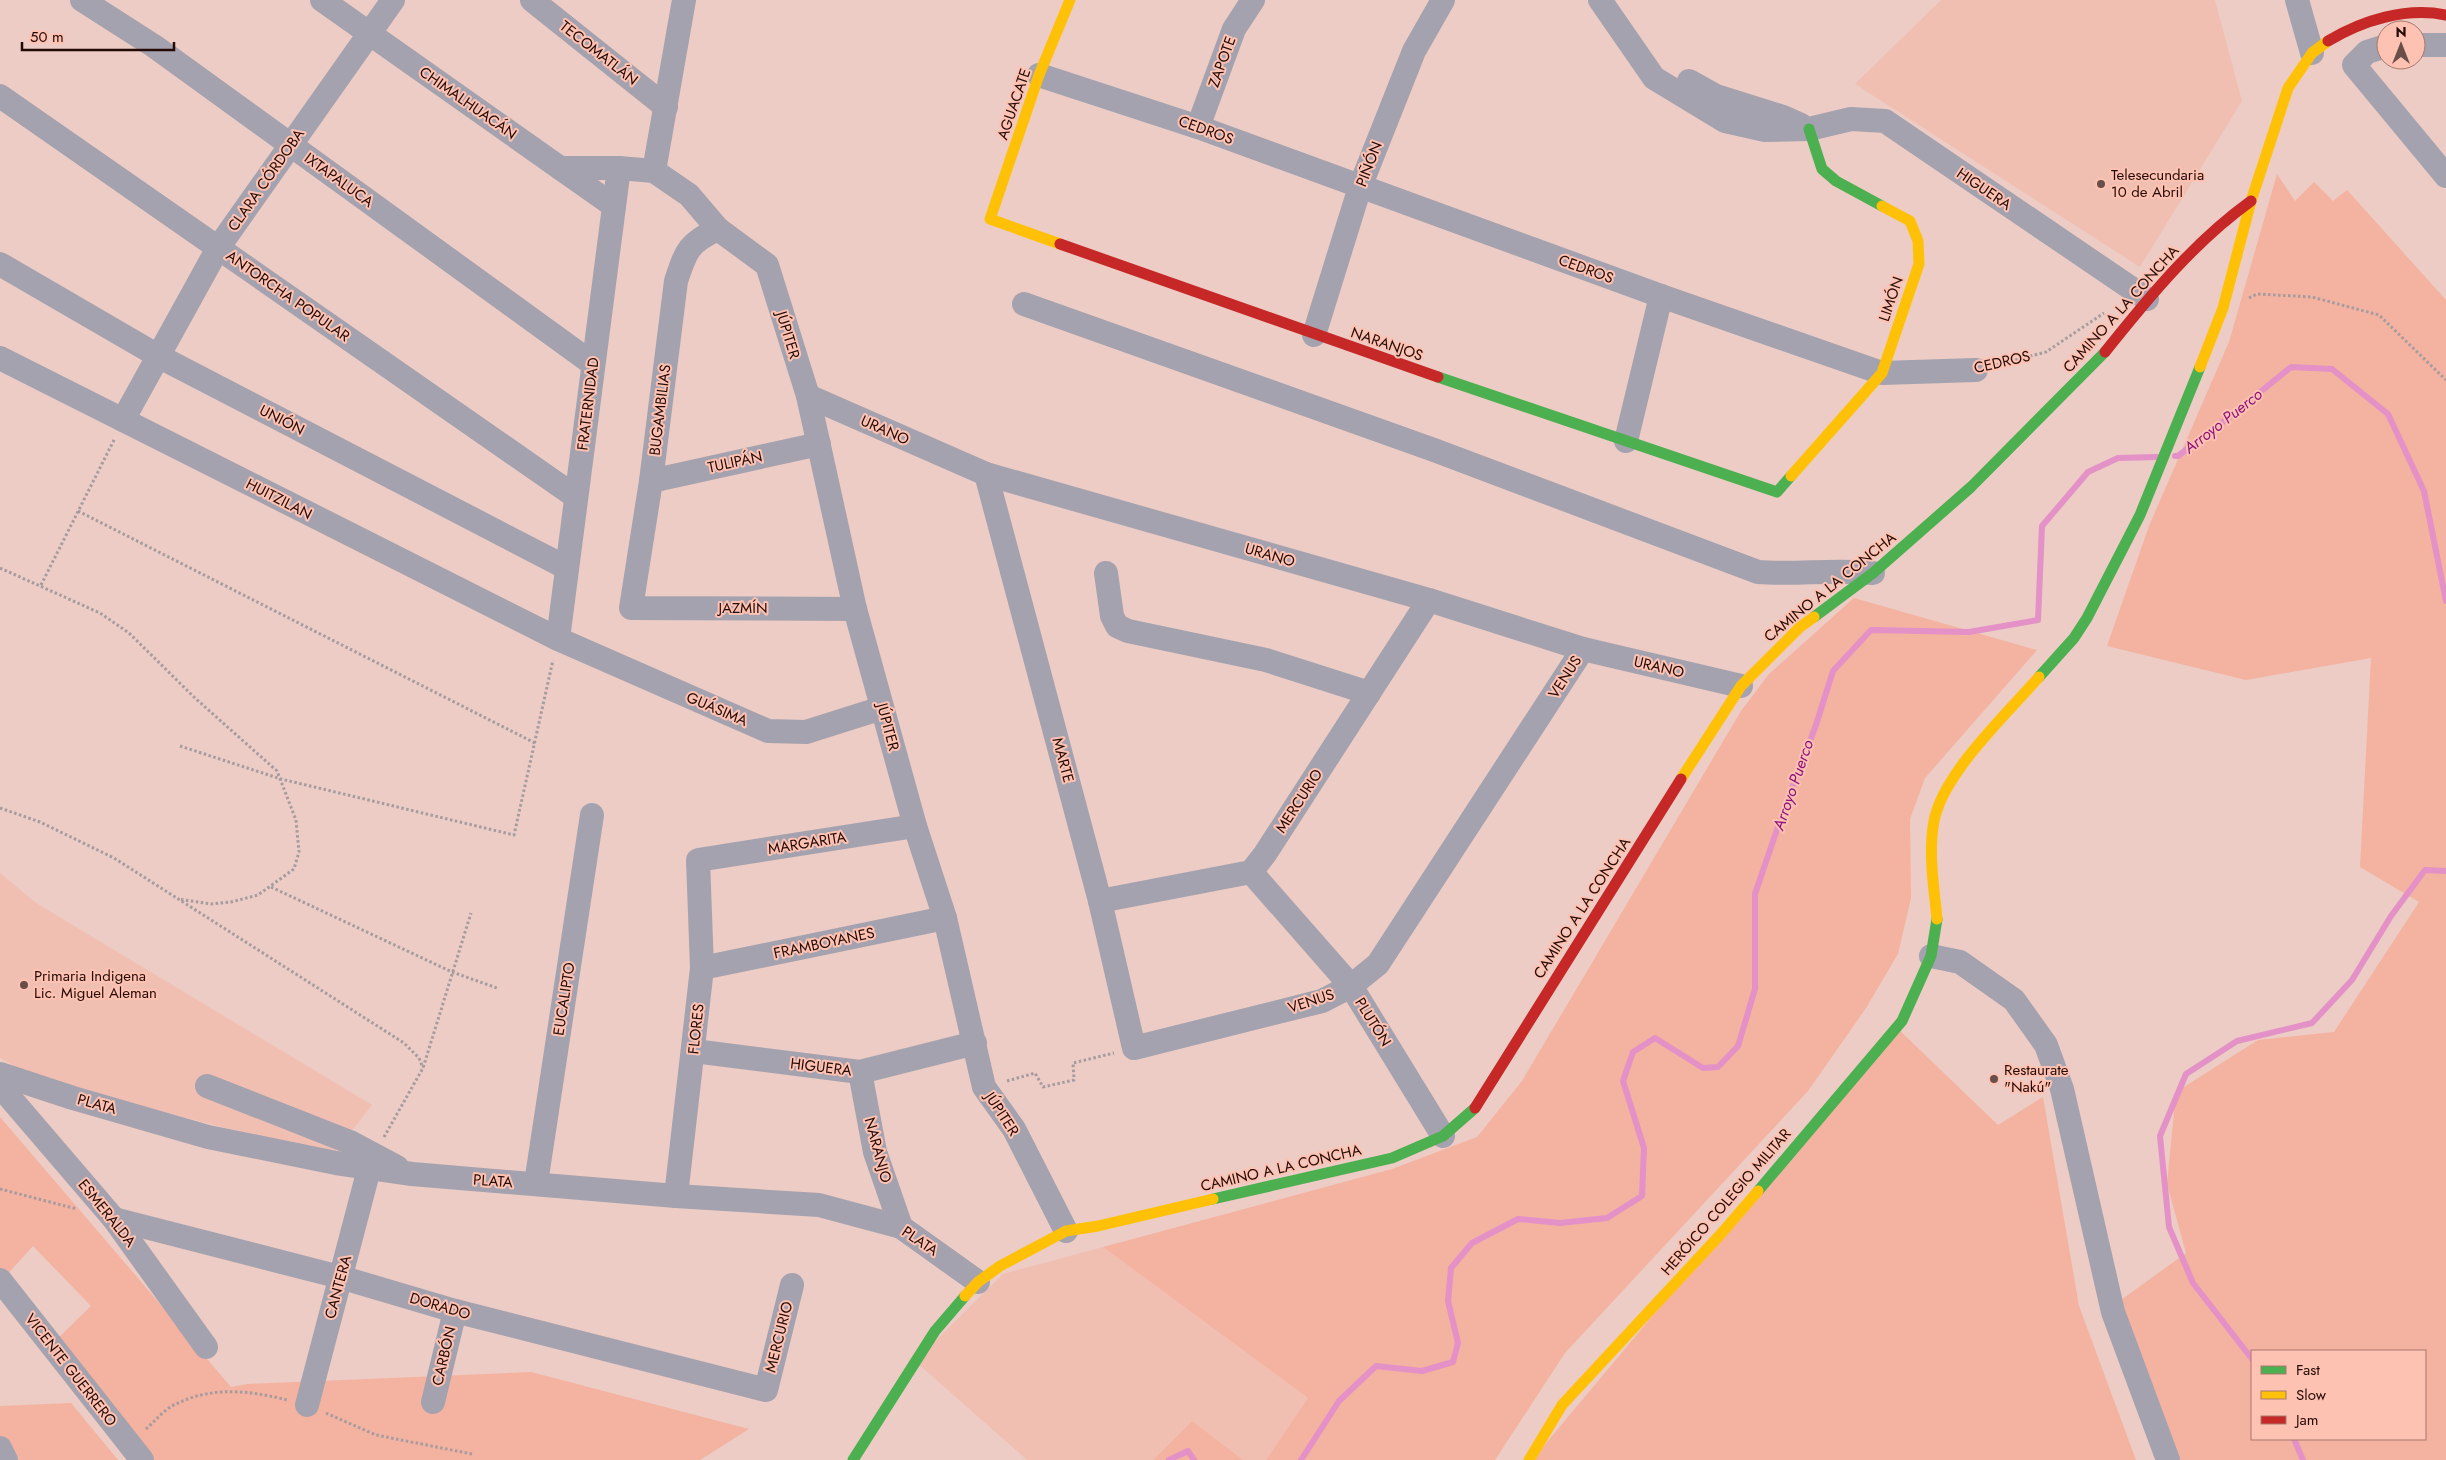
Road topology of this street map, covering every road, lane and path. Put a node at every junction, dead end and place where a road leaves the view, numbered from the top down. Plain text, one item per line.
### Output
1 (82, 0) edge
2 (322, 0) edge
3 (393, 0) edge
4 (532, 0) edge
5 (684, 0) edge
6 (1070, 0) edge
7 (1253, 0) edge
8 (1443, 0) edge
9 (1600, 0) edge
10 (2297, 0) edge
11 (2446, 15) edge
12 (369, 33) junction
13 (2426, 44) edge
14 (2446, 45) edge
15 (2376, 49) edge
16 (2312, 53) junction
17 (1039, 75) junction
18 (0, 96) edge
19 (666, 107) junction
20 (1198, 127) junction
21 (1809, 129) junction
22 (290, 145) junction
23 (560, 168) junction
24 (619, 168) junction
25 (654, 171) junction
26 (2446, 176) edge
27 (1360, 187) junction
28 (2251, 201) junction
29 (614, 206) junction
30 (990, 219) joint
31 (718, 229) junction
32 (218, 248) junction
33 (0, 264) edge
34 (1661, 296) junction
35 (1024, 304) dead end
36 (2140, 306) junction
37 (2223, 308) junction
38 (1314, 335) junction
39 (160, 357) junction
40 (0, 358) edge
41 (593, 364) junction
42 (1976, 370) joint
43 (1882, 373) junction
44 (2446, 380) edge
45 (808, 396) junction
46 (123, 420) junction
47 (1626, 441) junction
48 (819, 444) junction
49 (986, 474) junction
50 (651, 481) junction
51 (1777, 492) joint
52 (576, 496) junction
53 (78, 511) junction
54 (0, 568) edge
55 (567, 568) junction
56 (1106, 572) dead end
57 (1873, 573) junction
58 (41, 585) junction
59 (1429, 600) junction
60 (631, 608) joint
61 (855, 608) junction
62 (558, 640) junction
63 (1583, 649) junction
64 (1741, 686) junction
65 (1369, 693) junction
66 (882, 708) junction
67 (535, 743) junction
68 (180, 746) dead end
69 (281, 779) junction
70 (0, 808) edge
71 (592, 815) dead end
72 (915, 826) junction
73 (698, 860) joint
74 (1251, 872) junction
75 (270, 887) junction
76 (178, 899) junction
77 (1100, 900) junction
78 (470, 913) dead end
79 (946, 918) junction
80 (1931, 956) junction
81 (702, 968) junction
82 (452, 972) junction
83 (1351, 986) junction
84 (497, 988) dead end
85 (975, 1044) junction
86 (1134, 1048) junction
87 (694, 1050) junction
88 (423, 1068) junction
89 (860, 1072) junction
90 (0, 1074) edge
91 (0, 1086) edge
92 (207, 1086) dead end
93 (984, 1087) junction
94 (1443, 1136) junction
95 (372, 1162) junction
96 (536, 1183) junction
97 (0, 1189) edge
98 (676, 1196) junction
99 (78, 1209) dead end
100 (114, 1219) junction
101 (901, 1227) junction
102 (1066, 1230) junction
103 (340, 1277) junction
104 (0, 1280) edge
105 (978, 1282) junction
106 (792, 1285) dead end
107 (455, 1310) junction
108 (206, 1346) dead end
109 (766, 1390) joint
110 (433, 1402) dead end
111 (307, 1405) dead end
112 (0, 1448) edge
113 (6, 1460) edge
114 (142, 1460) edge
115 (853, 1460) edge
116 (1529, 1460) edge
117 (2168, 1460) edge

1 - 22 street, IXTAPALUCA
2 - 12 street, CHIMALHUACÁN
3 - 12 street, CLARA CÓRDOBA
4 - 19 street, TECOMATLÁN
5 - 19 street
6 - 17 street, AGUACATE
7 - 20 street, ZAPOTE
8 - 27 street, PIÑÓN
9 - 21 street, HIGUERA
10 - 16 street
11 - 16 street
12 - 22 street, CLARA CÓRDOBA
12 - 23 street, CHIMALHUACÁN
13 - 14 street
15 - 26 street
16 - 28 street
17 - 20 street, CEDROS
17 - 30 street, AGUACATE
18 - 32 street, ANTORCHA POPULAR
19 - 25 street
20 - 27 street, CEDROS
21 - 36 street, HIGUERA
21 - 43 street, LIMÓN
22 - 32 street, CLARA CÓRDOBA
22 - 41 street, IXTAPALUCA
23 - 24 street
23 - 29 street, CHIMALHUACÁN
24 - 25 street
24 - 29 street, FRATERNIDAD
25 - 31 street, JÚPITER
27 - 34 street, CEDROS
27 - 38 street, PIÑÓN
28 - 36 street, CAMINO A LA CONCHA
28 - 37 street
29 - 41 street, FRATERNIDAD
30 - 38 street, NARANJOS
31 - 45 street, JÚPITER
31 - 50 street, BUGAMBILIAS
32 - 39 street, CLARA CÓRDOBA
32 - 52 street, ANTORCHA POPULAR
33 - 39 street, UNIÓN
34 - 43 street, CEDROS
34 - 47 street
35 - 57 street
36 - 42 path, CEDROS
36 - 57 street, CAMINO A LA CONCHA
37 - 44 path
37 - 80 street
38 - 47 street, NARANJOS
39 - 46 street, CLARA CÓRDOBA
39 - 55 street, UNIÓN
40 - 46 street, HUITZILAN
41 - 52 street, FRATERNIDAD
42 - 43 street, CEDROS
43 - 51 street, LIMÓN
45 - 48 street, JÚPITER
45 - 49 street, URANO
46 - 53 path
46 - 62 street, HUITZILAN
47 - 51 street, NARANJOS
48 - 50 street, TULIPÁN
48 - 61 street, JÚPITER
49 - 59 street, URANO
49 - 77 street, MARTE
50 - 60 street, BUGAMBILIAS
52 - 55 street, FRATERNIDAD
53 - 58 path
53 - 67 path
54 - 58 path
55 - 62 street, FRATERNIDAD
56 - 65 street
57 - 64 street, CAMINO A LA CONCHA
58 - 69 path
59 - 63 street, URANO
59 - 65 street, MERCURIO
60 - 61 street, JAZMÍN
61 - 66 street, JÚPITER
62 - 66 street, GUÁSIMA
62 - 67 path
63 - 64 street, URANO
63 - 83 street, VENUS
64 - 94 street, CAMINO A LA CONCHA
65 - 74 street, MERCURIO
66 - 72 street, JÚPITER
67 - 69 path
68 - 69 path
69 - 75 path
70 - 76 path
71 - 96 street, EUCALIPTO
72 - 73 street, MARGARITA
72 - 79 street, JÚPITER
73 - 81 street, FLORES
74 - 77 street
74 - 83 street, PLUTÓN
75 - 76 path
75 - 82 path
76 - 88 path
77 - 86 street, MARTE
78 - 82 path
79 - 81 street, FRAMBOYANES
79 - 85 street, JÚPITER
80 - 116 street, HERÓICO COLEGIO MILITAR
80 - 117 street
81 - 87 street, FLORES
82 - 84 path
82 - 88 path
83 - 86 street, VENUS
83 - 94 street, PLUTÓN
85 - 89 street, HIGUERA
85 - 93 street, JÚPITER
86 - 93 path
87 - 89 street, HIGUERA
87 - 98 street, FLORES
88 - 95 path
89 - 101 street, NARANJO
90 - 95 street, PLATA
91 - 100 street, ESMERALDA
92 - 95 street
93 - 102 street, JÚPITER
94 - 102 street, CAMINO A LA CONCHA
95 - 96 street, PLATA
95 - 103 street, CANTERA
96 - 98 street, PLATA
97 - 99 path
98 - 101 street, PLATA
100 - 103 street, DORADO
100 - 108 street, ESMERALDA
101 - 105 street, PLATA
102 - 105 street, CAMINO A LA CONCHA
103 - 107 street, DORADO
103 - 111 street, CANTERA
104 - 114 street, VICENTE GUERRERO
105 - 115 street, CAMINO A LA CONCHA
106 - 109 street, MERCURIO
107 - 109 street, DORADO
107 - 110 street, CARBÓN
112 - 113 street

